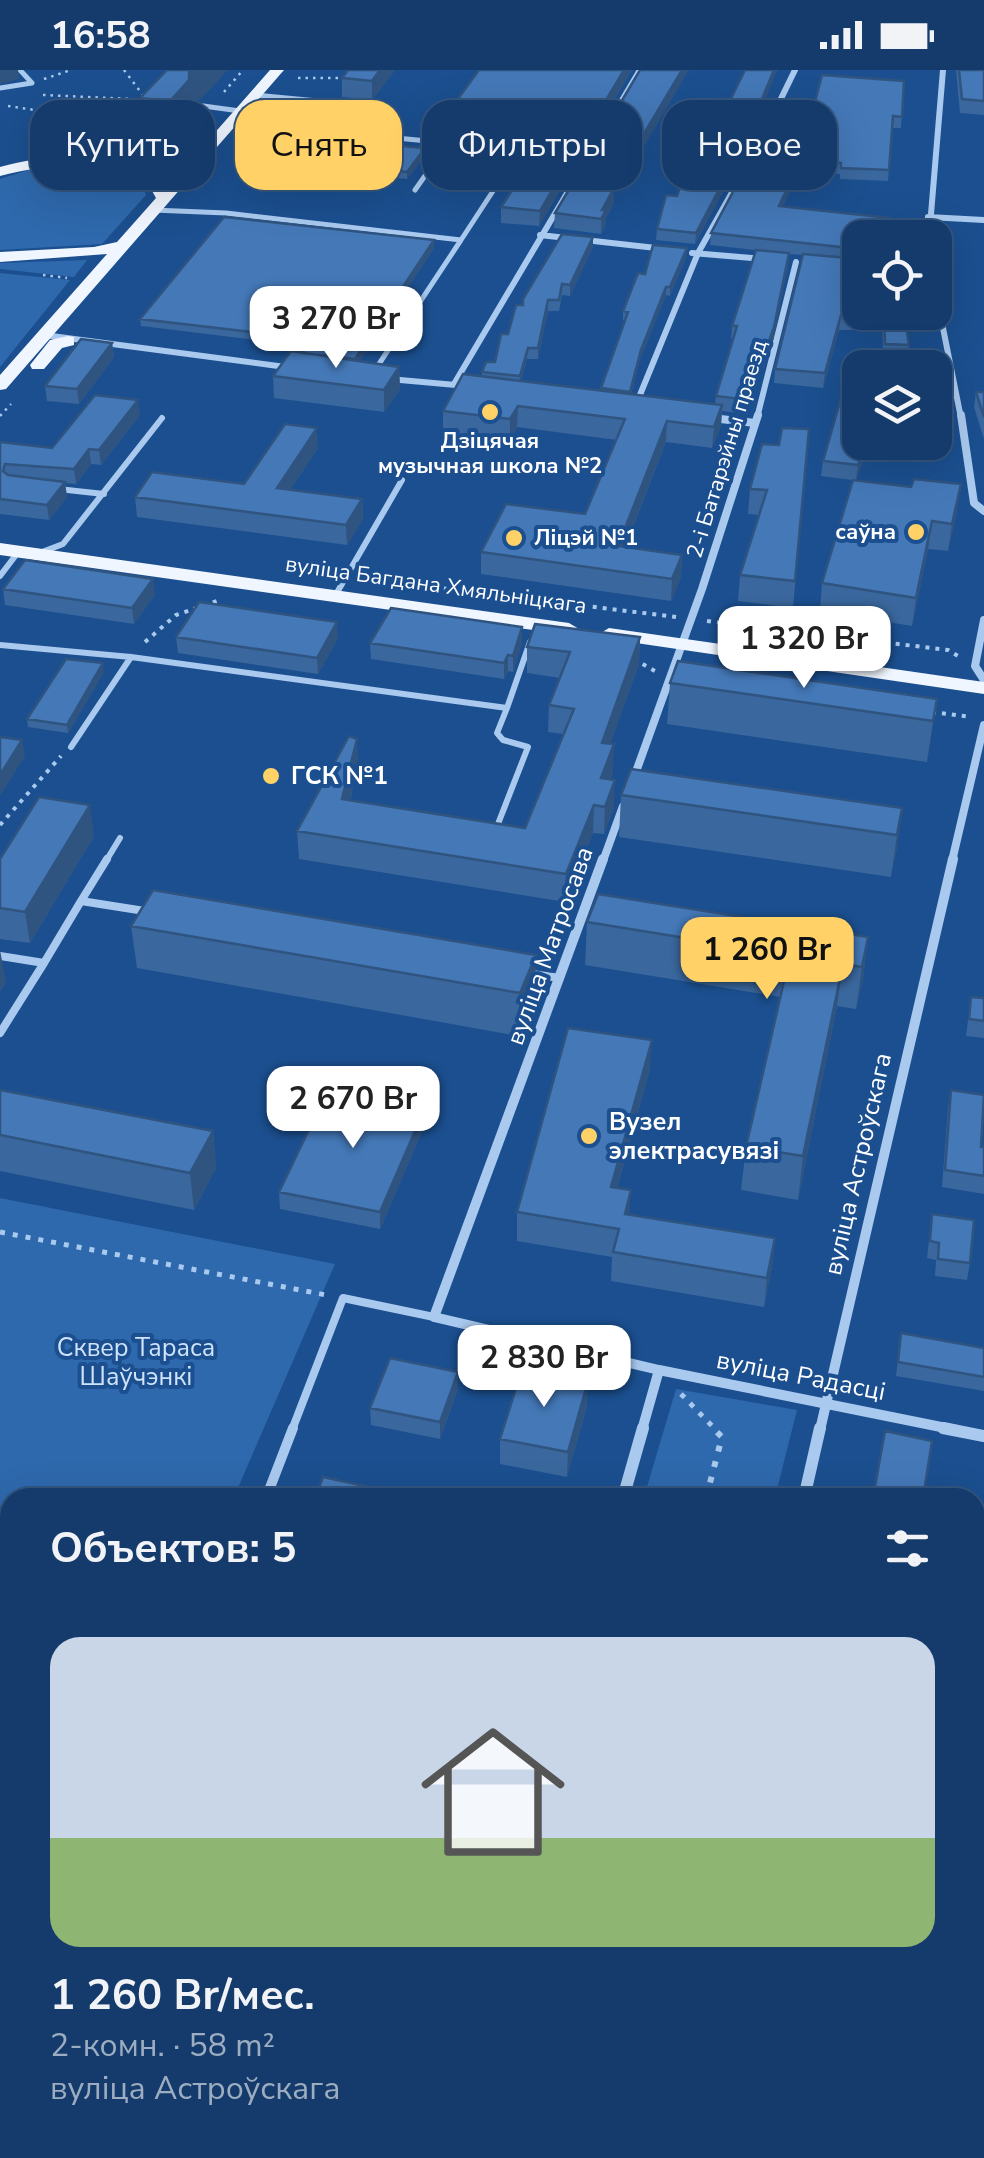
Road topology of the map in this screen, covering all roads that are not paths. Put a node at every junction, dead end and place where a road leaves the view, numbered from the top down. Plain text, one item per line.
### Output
1 (20, 70) edge
2 (277, 70) edge
3 (640, 70) edge
4 (796, 70) edge
5 (943, 70) edge
6 (0, 88) edge
7 (254, 95) junction
8 (249, 100) edge
9 (306, 100) edge
10 (235, 116) edge
11 (215, 139) edge
12 (402, 139) edge
13 (8, 154) dead end
14 (30, 157) edge
15 (30, 163) edge
16 (0, 172) edge
17 (155, 190) edge
18 (171, 190) edge
19 (416, 190) dead end
20 (494, 190) edge
21 (159, 204) junction
22 (928, 217) junction
23 (928, 220) edge
24 (984, 220) edge
25 (540, 235) junction
26 (461, 240) junction
27 (120, 246) junction
28 (698, 253) junction
29 (0, 257) edge
30 (796, 262) junction
31 (812, 263) edge
32 (944, 330) edge
33 (44, 335) junction
34 (68, 341) junction
35 (295, 368) edge
36 (370, 378) joint
37 (1, 383) edge
38 (454, 384) junction
39 (472, 387) edge
40 (616, 408) edge
41 (633, 410) junction
42 (651, 412) edge
43 (162, 418) dead end
44 (703, 418) edge
45 (756, 423) junction
46 (402, 480) dead end
47 (49, 488) edge
48 (104, 494) junction
49 (984, 511) edge
50 (19, 551) edge
51 (0, 576) edge
52 (335, 596) junction
53 (984, 620) edge
54 (537, 624) junction
55 (0, 644) edge
56 (682, 644) junction
57 (131, 657) junction
58 (984, 684) edge
59 (507, 708) junction
60 (984, 722) edge
61 (71, 746) road end
62 (631, 784) edge
63 (624, 803) edge
64 (494, 835) edge
65 (120, 838) dead end
66 (81, 901) junction
67 (158, 913) edge
68 (0, 956) edge
69 (44, 963) junction
70 (522, 972) edge
71 (560, 978) junction
72 (0, 1034) edge
73 (434, 1317) junction
74 (659, 1370) junction
75 (826, 1403) junction
76 (984, 1436) edge
77 (270, 1488) edge
78 (626, 1488) edge
79 (806, 1488) edge

1 - 6 lane
2 - 7 main road
3 - 25 street
4 - 28 street
5 - 22 street
7 - 8 main road
7 - 9 lane
10 - 11 main road
12 - 19 lane
13 - 14 main road
15 - 16 main road
17 - 21 main road
18 - 21 main road
20 - 26 lane
21 - 26 lane
21 - 27 main road
22 - 23 street
22 - 24 street
25 - 28 street
25 - 38 street
26 - 36 lane
27 - 29 main road
27 - 33 main road
28 - 30 street
28 - 41 street
30 - 31 street
30 - 45 street, 2-і Батарэйны праезд
32 - 49 street
33 - 34 street
33 - 37 main road
34 - 35 street
34 - 37 main road
36 - 38 street
38 - 39 street
40 - 41 street
41 - 42 street
43 - 48 lane
44 - 45 street
45 - 56 street, 2-і Батарэйны праезд
46 - 52 lane
47 - 48 lane
48 - 50 lane
50 - 51 lane
50 - 52 main road, вуліца Багдана Хмяльніцкага
52 - 54 main road, вуліца Багдана Хмяльніцкага
53 - 58 street
54 - 56 main road, вуліца Багдана Хмяльніцкага
54 - 59 lane
55 - 57 lane
56 - 58 main road, вуліца Багдана Хмяльніцкага
56 - 62 street
57 - 59 lane
57 - 61 lane
59 - 64 lane
60 - 75 street, вуліца Астроўскага
63 - 71 street, вуліца Матросава
65 - 66 lane
66 - 67 lane
66 - 69 lane
68 - 69 lane
69 - 72 lane
70 - 71 lane
71 - 73 street, вуліца Матросава
73 - 74 street, вуліца Радасці
73 - 77 lane
74 - 75 street, вуліца Радасці
74 - 78 street
75 - 76 street, вуліца Радасці
75 - 79 street, вуліца Астроўскага

